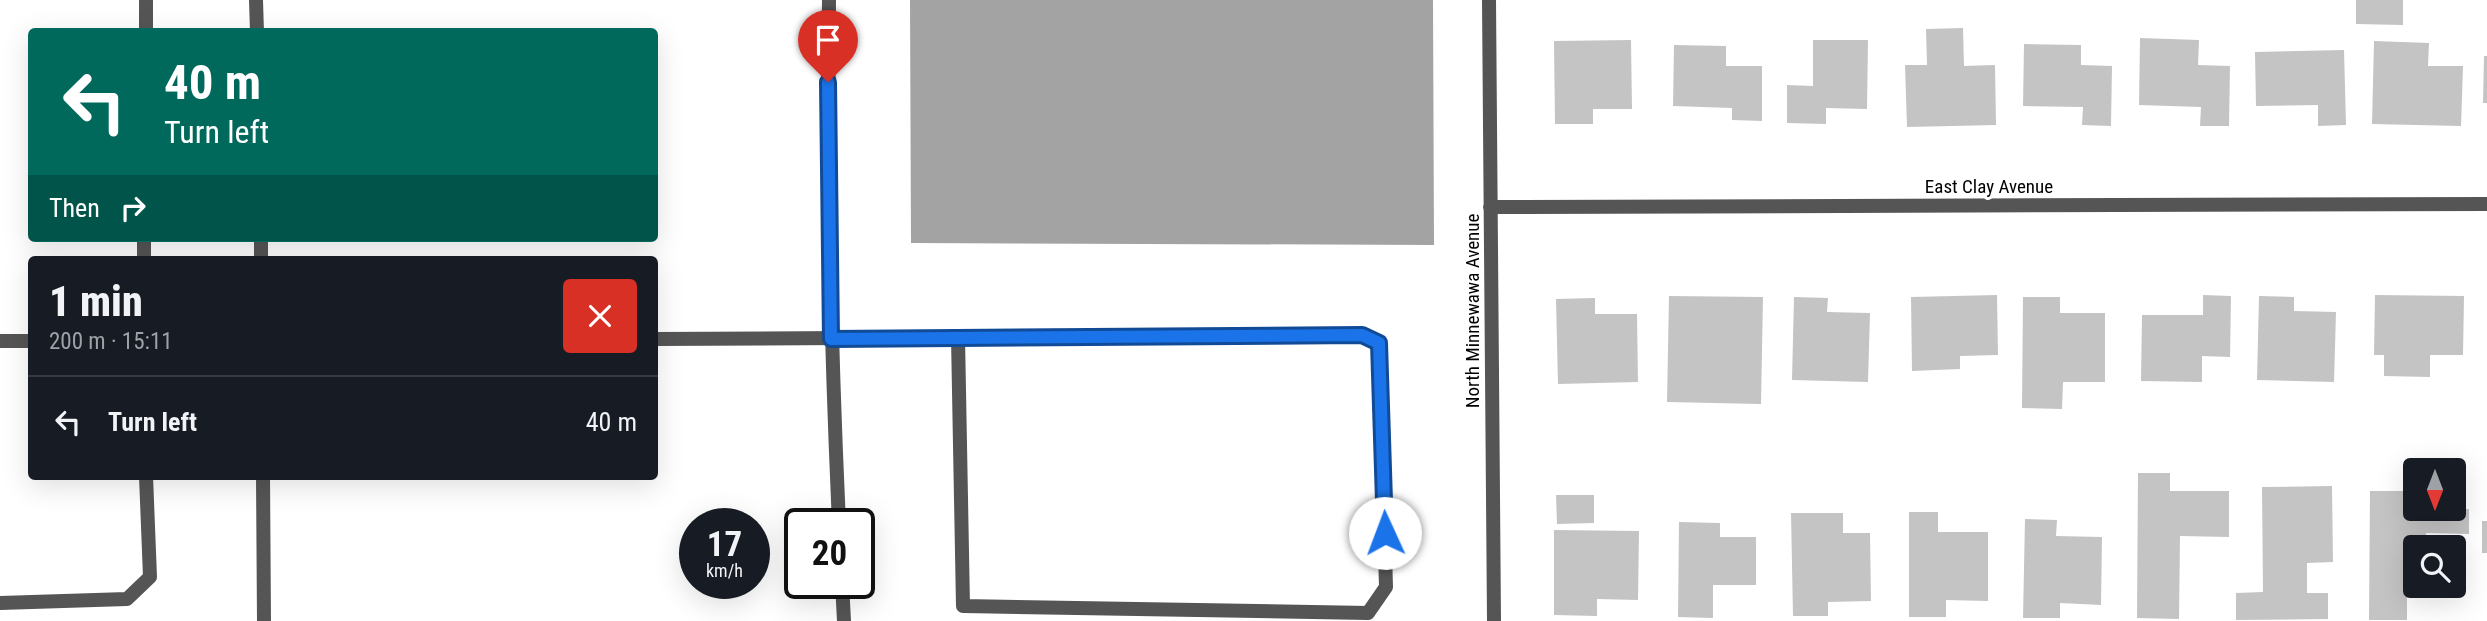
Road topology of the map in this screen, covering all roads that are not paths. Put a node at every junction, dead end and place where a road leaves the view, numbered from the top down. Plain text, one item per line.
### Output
1 (146, 0) edge
2 (257, 0) edge
3 (829, 0) edge
4 (1489, 0) edge
5 (146, 28) edge
6 (257, 28) edge
7 (2487, 204) edge
8 (1490, 207) junction
9 (958, 338) junction
10 (658, 339) edge
11 (831, 339) junction
12 (0, 341) edge
13 (28, 341) edge
14 (145, 480) edge
15 (263, 480) edge
16 (838, 508) edge
17 (843, 599) edge
18 (0, 603) edge
19 (264, 621) edge
20 (844, 621) edge
21 (1494, 621) edge

1 - 5 street
2 - 6 street
3 - 11 street
4 - 8 street, North Minnewawa Avenue
7 - 8 street, East Clay Avenue
8 - 21 street, North Minnewawa Avenue
9 - 9 street
9 - 11 street
10 - 11 street
11 - 16 street
12 - 13 street
14 - 18 street
15 - 19 street
17 - 20 street

